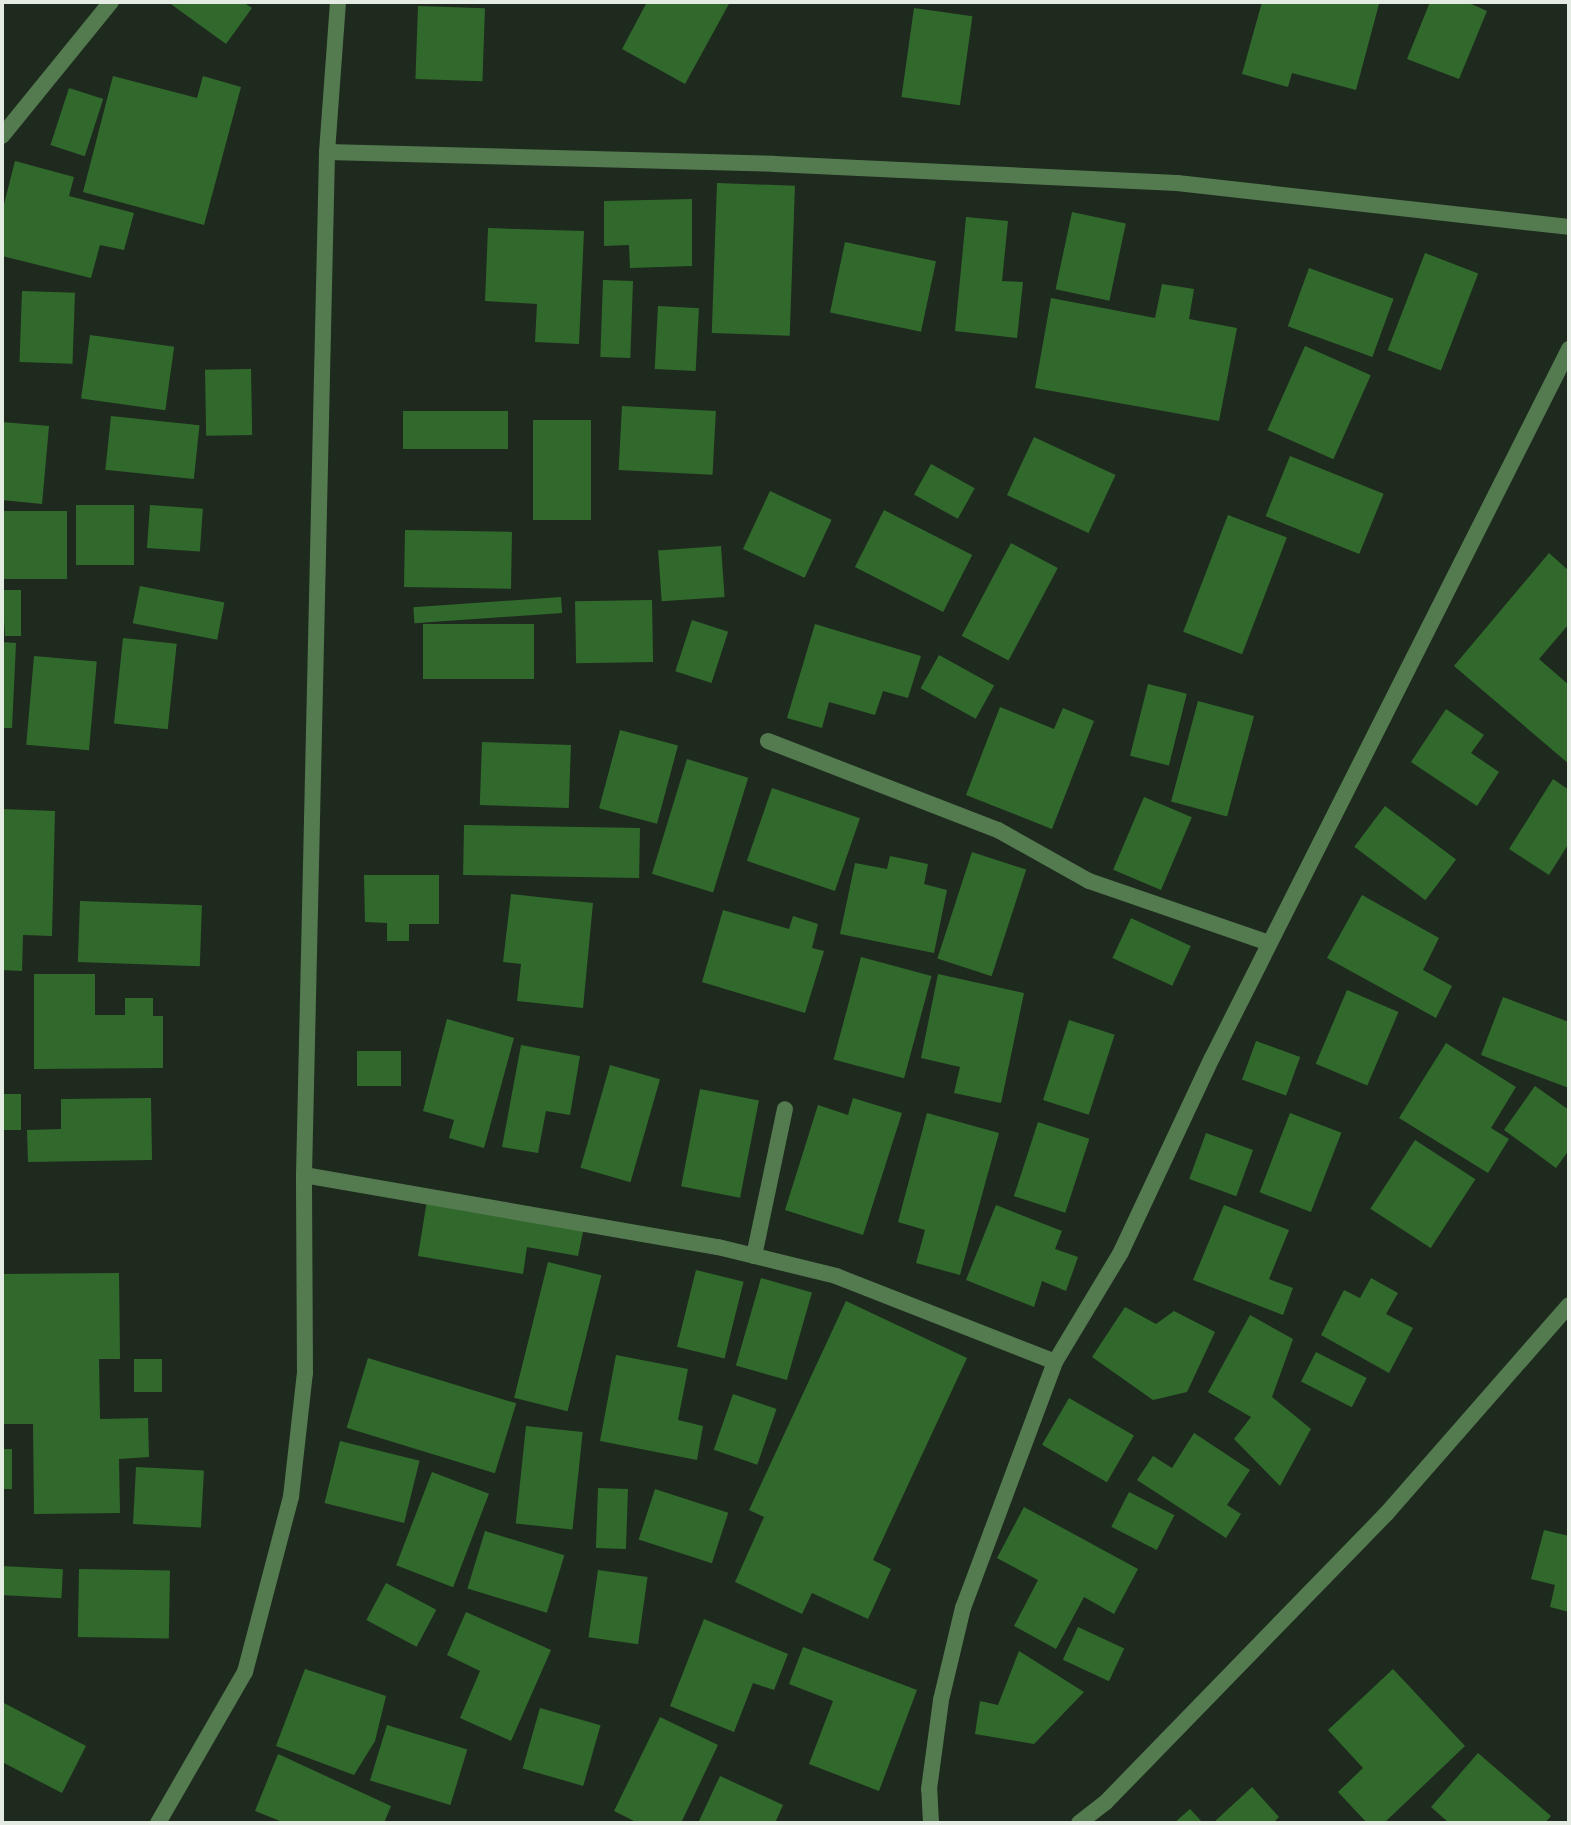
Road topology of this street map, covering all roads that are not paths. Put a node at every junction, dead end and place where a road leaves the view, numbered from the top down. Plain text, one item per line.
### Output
1 (111, 2) edge
2 (338, 2) edge
3 (2, 136) edge
4 (327, 152) junction
5 (1569, 227) edge
6 (1569, 349) edge
7 (768, 741) dead end
8 (1269, 943) junction
9 (785, 1109) dead end
10 (304, 1175) junction
11 (754, 1256) junction
12 (1569, 1305) edge
13 (1055, 1362) junction
14 (158, 1823) edge
15 (931, 1823) edge
16 (1079, 1823) edge

1 - 3 street
2 - 4 street
4 - 5 street
4 - 10 street
6 - 8 street
7 - 8 street
8 - 13 street
9 - 11 street
10 - 11 street
10 - 14 street
11 - 13 street
12 - 16 street
13 - 15 street

